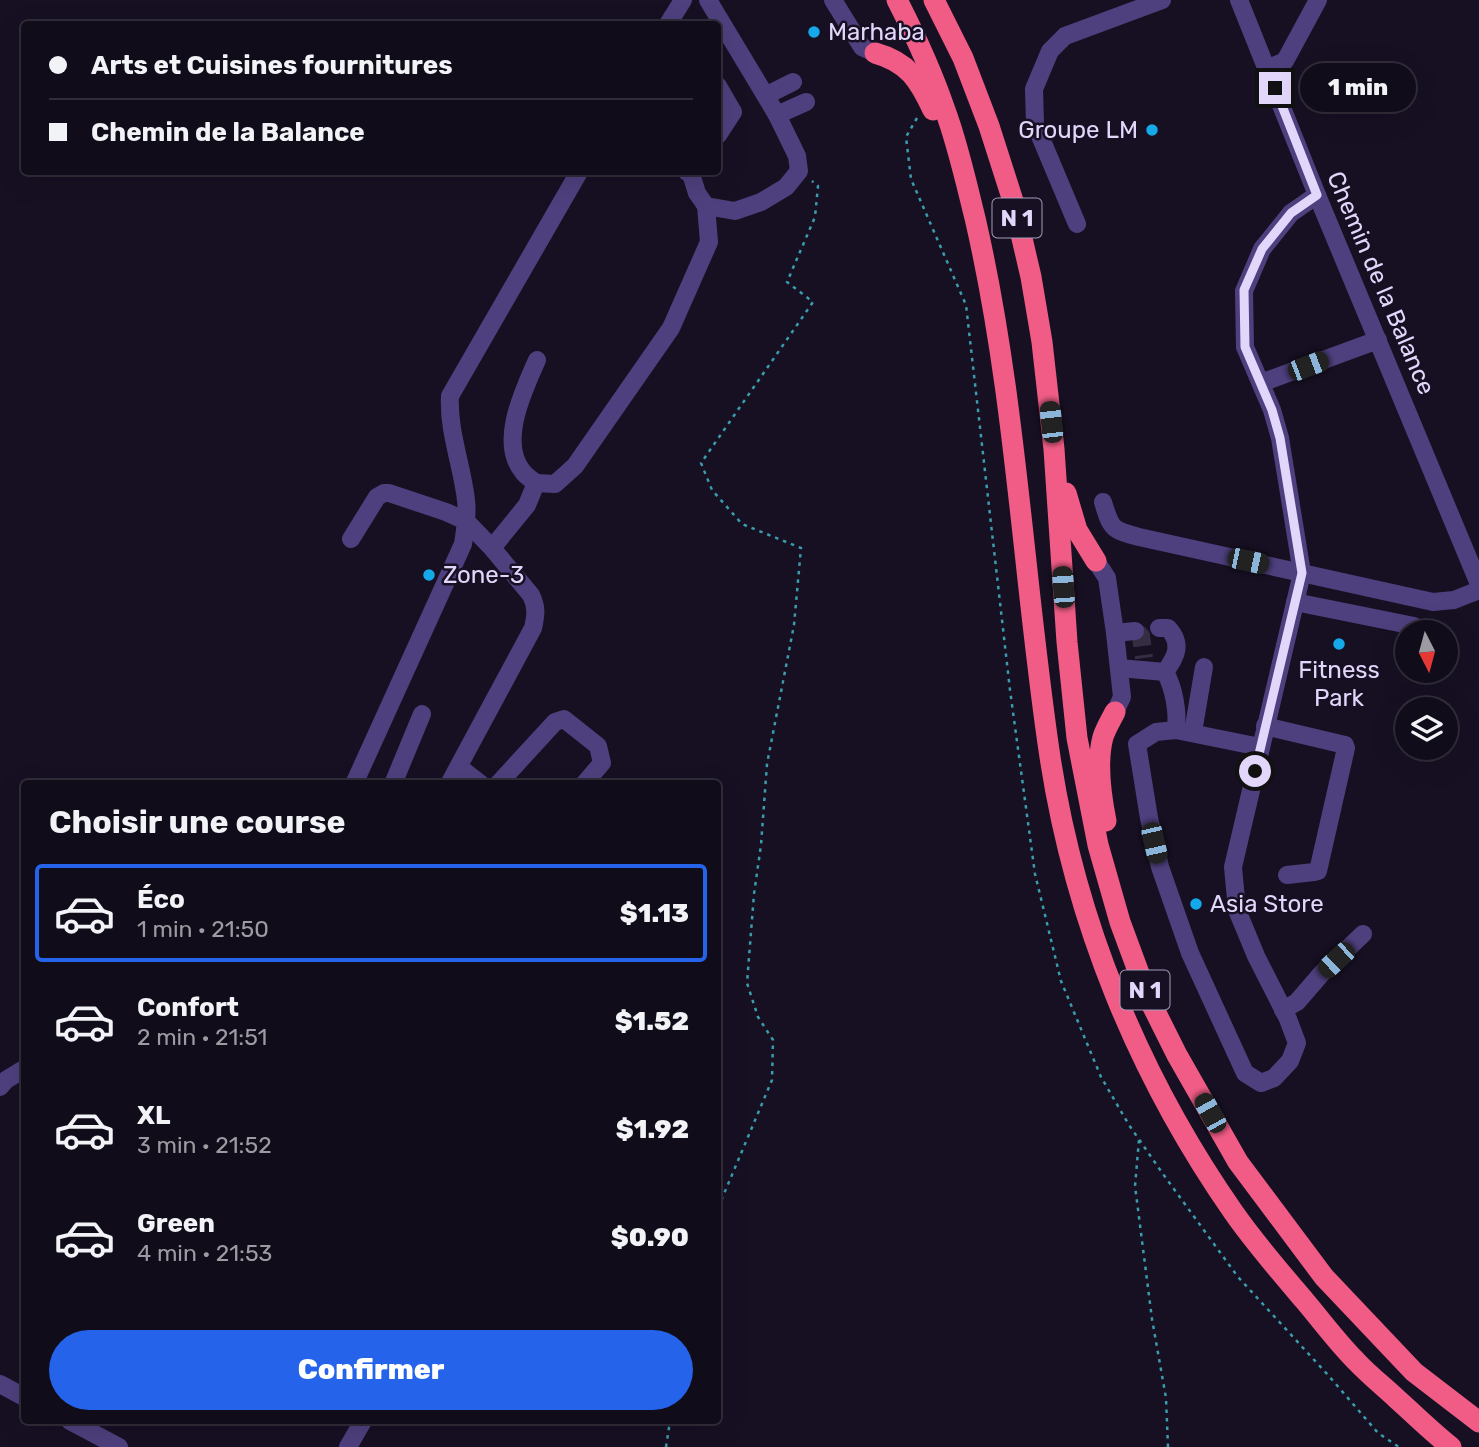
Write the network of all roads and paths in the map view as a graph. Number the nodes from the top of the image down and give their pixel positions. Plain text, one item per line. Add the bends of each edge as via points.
1 (683, 0) edge
2 (708, 0) edge
3 (833, 0) edge
4 (897, 0) edge
5 (934, 0) edge
6 (1162, 0) edge
7 (1239, 0) edge
8 (1318, 0) edge
9 (670, 21) edge
10 (721, 21) edge
11 (721, 21) edge
12 (875, 52) joint
13 (1267, 69) junction
14 (793, 82) dead end
15 (721, 91) edge
16 (766, 95) junction
17 (806, 102) dead end
18 (922, 111) dead end
19 (778, 115) junction
20 (721, 130) edge
21 (799, 171) junction
22 (577, 175) edge
23 (692, 175) edge
24 (968, 191) junction
25 (1317, 195) junction
26 (706, 206) junction
27 (1077, 224) dead end
28 (1378, 340) junction
29 (537, 360) dead end
30 (1261, 383) junction
31 (1054, 449) junction
32 (536, 483) junction
33 (1103, 502) dead end
34 (466, 521) junction
35 (351, 539) dead end
36 (492, 548) junction
37 (1096, 561) joint
38 (1302, 573) junction
39 (1479, 584) edge
40 (1479, 590) edge
41 (1294, 602) junction
42 (1395, 622) edge
43 (1159, 628) dead end
44 (1135, 631) dead end
45 (1115, 633) junction
46 (1143, 664) junction
47 (1008, 667) dead end
48 (1204, 667) dead end
49 (1119, 668) junction
50 (1165, 672) junction
51 (1118, 704) junction
52 (422, 715) dead end
53 (1265, 726) junction
54 (1184, 731) junction
55 (1261, 747) junction
56 (459, 766) junction
57 (356, 780) edge
58 (395, 780) edge
59 (451, 780) edge
60 (476, 780) edge
61 (502, 780) edge
62 (587, 780) edge
63 (1287, 875) dead end
64 (1363, 934) dead end
65 (1283, 1010) junction
66 (21, 1071) edge
67 (0, 1087) edge
68 (1210, 1113) junction
69 (1139, 1140) dead end
70 (721, 1201) edge
71 (0, 1384) edge
72 (21, 1395) edge
73 (1479, 1422) edge
74 (76, 1424) edge
75 (361, 1424) edge
76 (670, 1424) edge
77 (119, 1447) edge
78 (348, 1447) edge
79 (666, 1447) edge
80 (1168, 1447) edge
81 (1451, 1447) edge

1 - 9 street
2 - 10 street
3 - 12 street via 862,47
4 - 24 highway, N 1 via 929,66
5 - 31 highway, N 1 via 968,69 1014,204 1042,342
6 - 27 street via 1065,36 1050,51 1034,89 1035,124
7 - 13 street, Chemin de la Balance
8 - 13 street via 1285,61
11 - 16 street
12 - 24 highway via 891,57 914,74
13 - 25 street, Chemin de la Balance
14 - 16 street
15 - 20 street via 733,112
16 - 19 street
17 - 19 street
18 - 47 path via 906,136 911,178 966,304
19 - 21 street
21 - 26 street via 786,187 761,202 735,211
21 - 70 path via 818,186 815,217 787,282 813,302 701,463 712,490 742,524 801,548 794,625 767,764 747,983 758,1017 773,1040 772,1080
22 - 34 street via 450,396
23 - 26 street
24 - 81 highway, N 1 via 1007,392 1042,702 1060,817 1114,995 1167,1106 1235,1216 1356,1361
25 - 28 street, Chemin de la Balance
25 - 30 street via 1291,213 1262,249 1244,290 1245,347
26 - 32 street via 709,242 671,328 575,466 555,484
28 - 30 street
28 - 39 street, Chemin de la Balance
29 - 32 street via 516,410 513,433 514,455
30 - 38 street via 1280,438
31 - 37 highway via 1077,530
31 - 68 highway, N 1 via 1077,738 1098,845 1147,995
32 - 36 street via 527,505
33 - 38 street via 1108,521 1117,531
34 - 35 street via 384,493
34 - 36 street
34 - 57 street via 463,544
36 - 56 street via 531,595 537,614
37 - 45 street via 1107,578
38 - 40 street via 1433,602
38 - 41 street
41 - 42 street
41 - 53 street
43 - 50 street via 1168,628 1175,636 1175,658
44 - 45 street
45 - 49 street
46 - 49 street
46 - 50 street
46 - 51 street
48 - 54 street
49 - 51 street
50 - 54 street
51 - 68 highway via 1103,736 1100,759 1103,806 1114,856 1156,983
52 - 58 street
53 - 55 street
53 - 63 street via 1346,748 1318,871
54 - 55 street
54 - 65 street via 1156,732 1137,744 1149,818 1160,867 1190,953 1245,1073 1261,1083 1290,1061 1297,1043
55 - 65 street via 1233,867 1237,910
56 - 59 street
56 - 60 street
61 - 62 street via 555,722 564,719 598,746 602,763
64 - 65 street via 1297,1002
66 - 67 street
68 - 73 highway, N 1 via 1238,1162 1324,1277 1414,1372
69 - 80 path via 1135,1186 1166,1398
71 - 72 street
74 - 77 street
75 - 78 street
76 - 79 path

